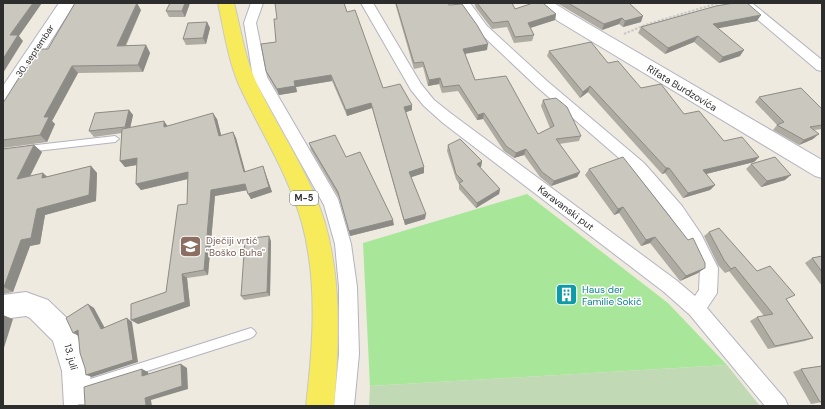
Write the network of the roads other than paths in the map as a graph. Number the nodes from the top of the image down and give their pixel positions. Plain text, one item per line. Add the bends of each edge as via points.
1 (67, 3) edge
2 (226, 3) edge
3 (257, 3) edge
4 (367, 3) edge
5 (464, 3) edge
6 (544, 3) edge
7 (747, 5) edge
8 (822, 67) edge
9 (3, 100) edge
10 (116, 139) dead end
11 (18, 150) edge
12 (821, 171) edge
13 (3, 307) edge
14 (696, 310) junction
15 (251, 333) dead end
16 (77, 397) edge
17 (320, 406) edge
18 (344, 406) edge
19 (778, 406) edge

1 - 9 street, 30. septembar
2 - 17 main road, M-5 via 246,80 292,169 313,224 321,259 325,302 325,350
3 - 18 street via 250,23 260,76 332,204 343,244 348,287 349,354
4 - 14 street, Karavanski put via 416,87 429,103 670,286
5 - 14 street via 483,29 542,84 639,167 676,211 695,239 708,268 708,293
6 - 12 street, Rifata Burdzovića
7 - 8 street
10 - 11 lane
13 - 16 street, 13. juli via 26,304 40,310 64,333 76,371
14 - 19 street, Karavanski put
15 - 16 lane

